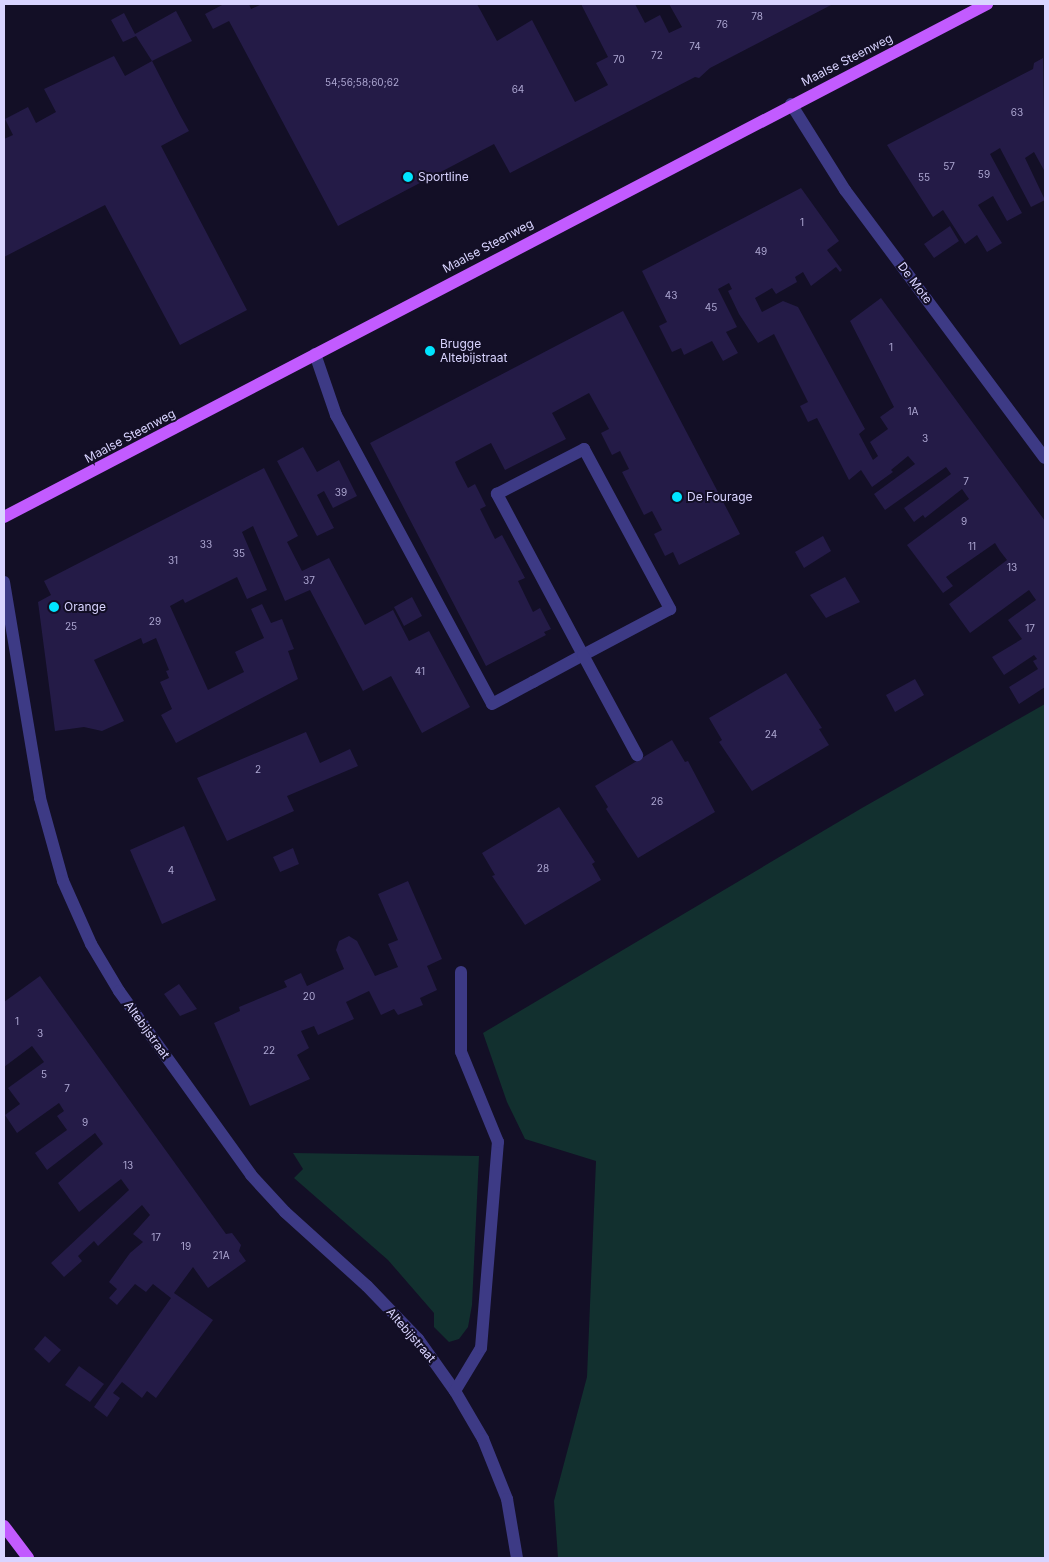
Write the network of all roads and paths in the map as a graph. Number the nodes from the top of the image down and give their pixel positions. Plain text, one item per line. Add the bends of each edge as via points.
1 (987, 4) edge
2 (791, 104) junction
3 (314, 354) junction
4 (1045, 458) edge
5 (4, 517) edge
6 (4, 582) edge
7 (582, 655) junction
8 (637, 755) dead end
9 (462, 972) dead end
10 (455, 1391) junction
11 (4, 1526) edge
12 (28, 1558) edge
13 (517, 1558) edge

1 - 2 main road, Maalse Steenweg
2 - 3 main road, Maalse Steenweg
2 - 4 street, De Mote via 845,190
3 - 5 main road, Maalse Steenweg
3 - 7 street via 336,414 492,704
6 - 10 street, Altebijstraat via 40,798 63,881 91,944 119,991 251,1174 285,1212 367,1286 418,1339
7 - 7 street via 497,494 584,449 670,609
7 - 8 street
9 - 10 street via 461,1052 498,1142 481,1348
10 - 13 street, Altebijstraat via 483,1439 507,1500
11 - 12 main road

